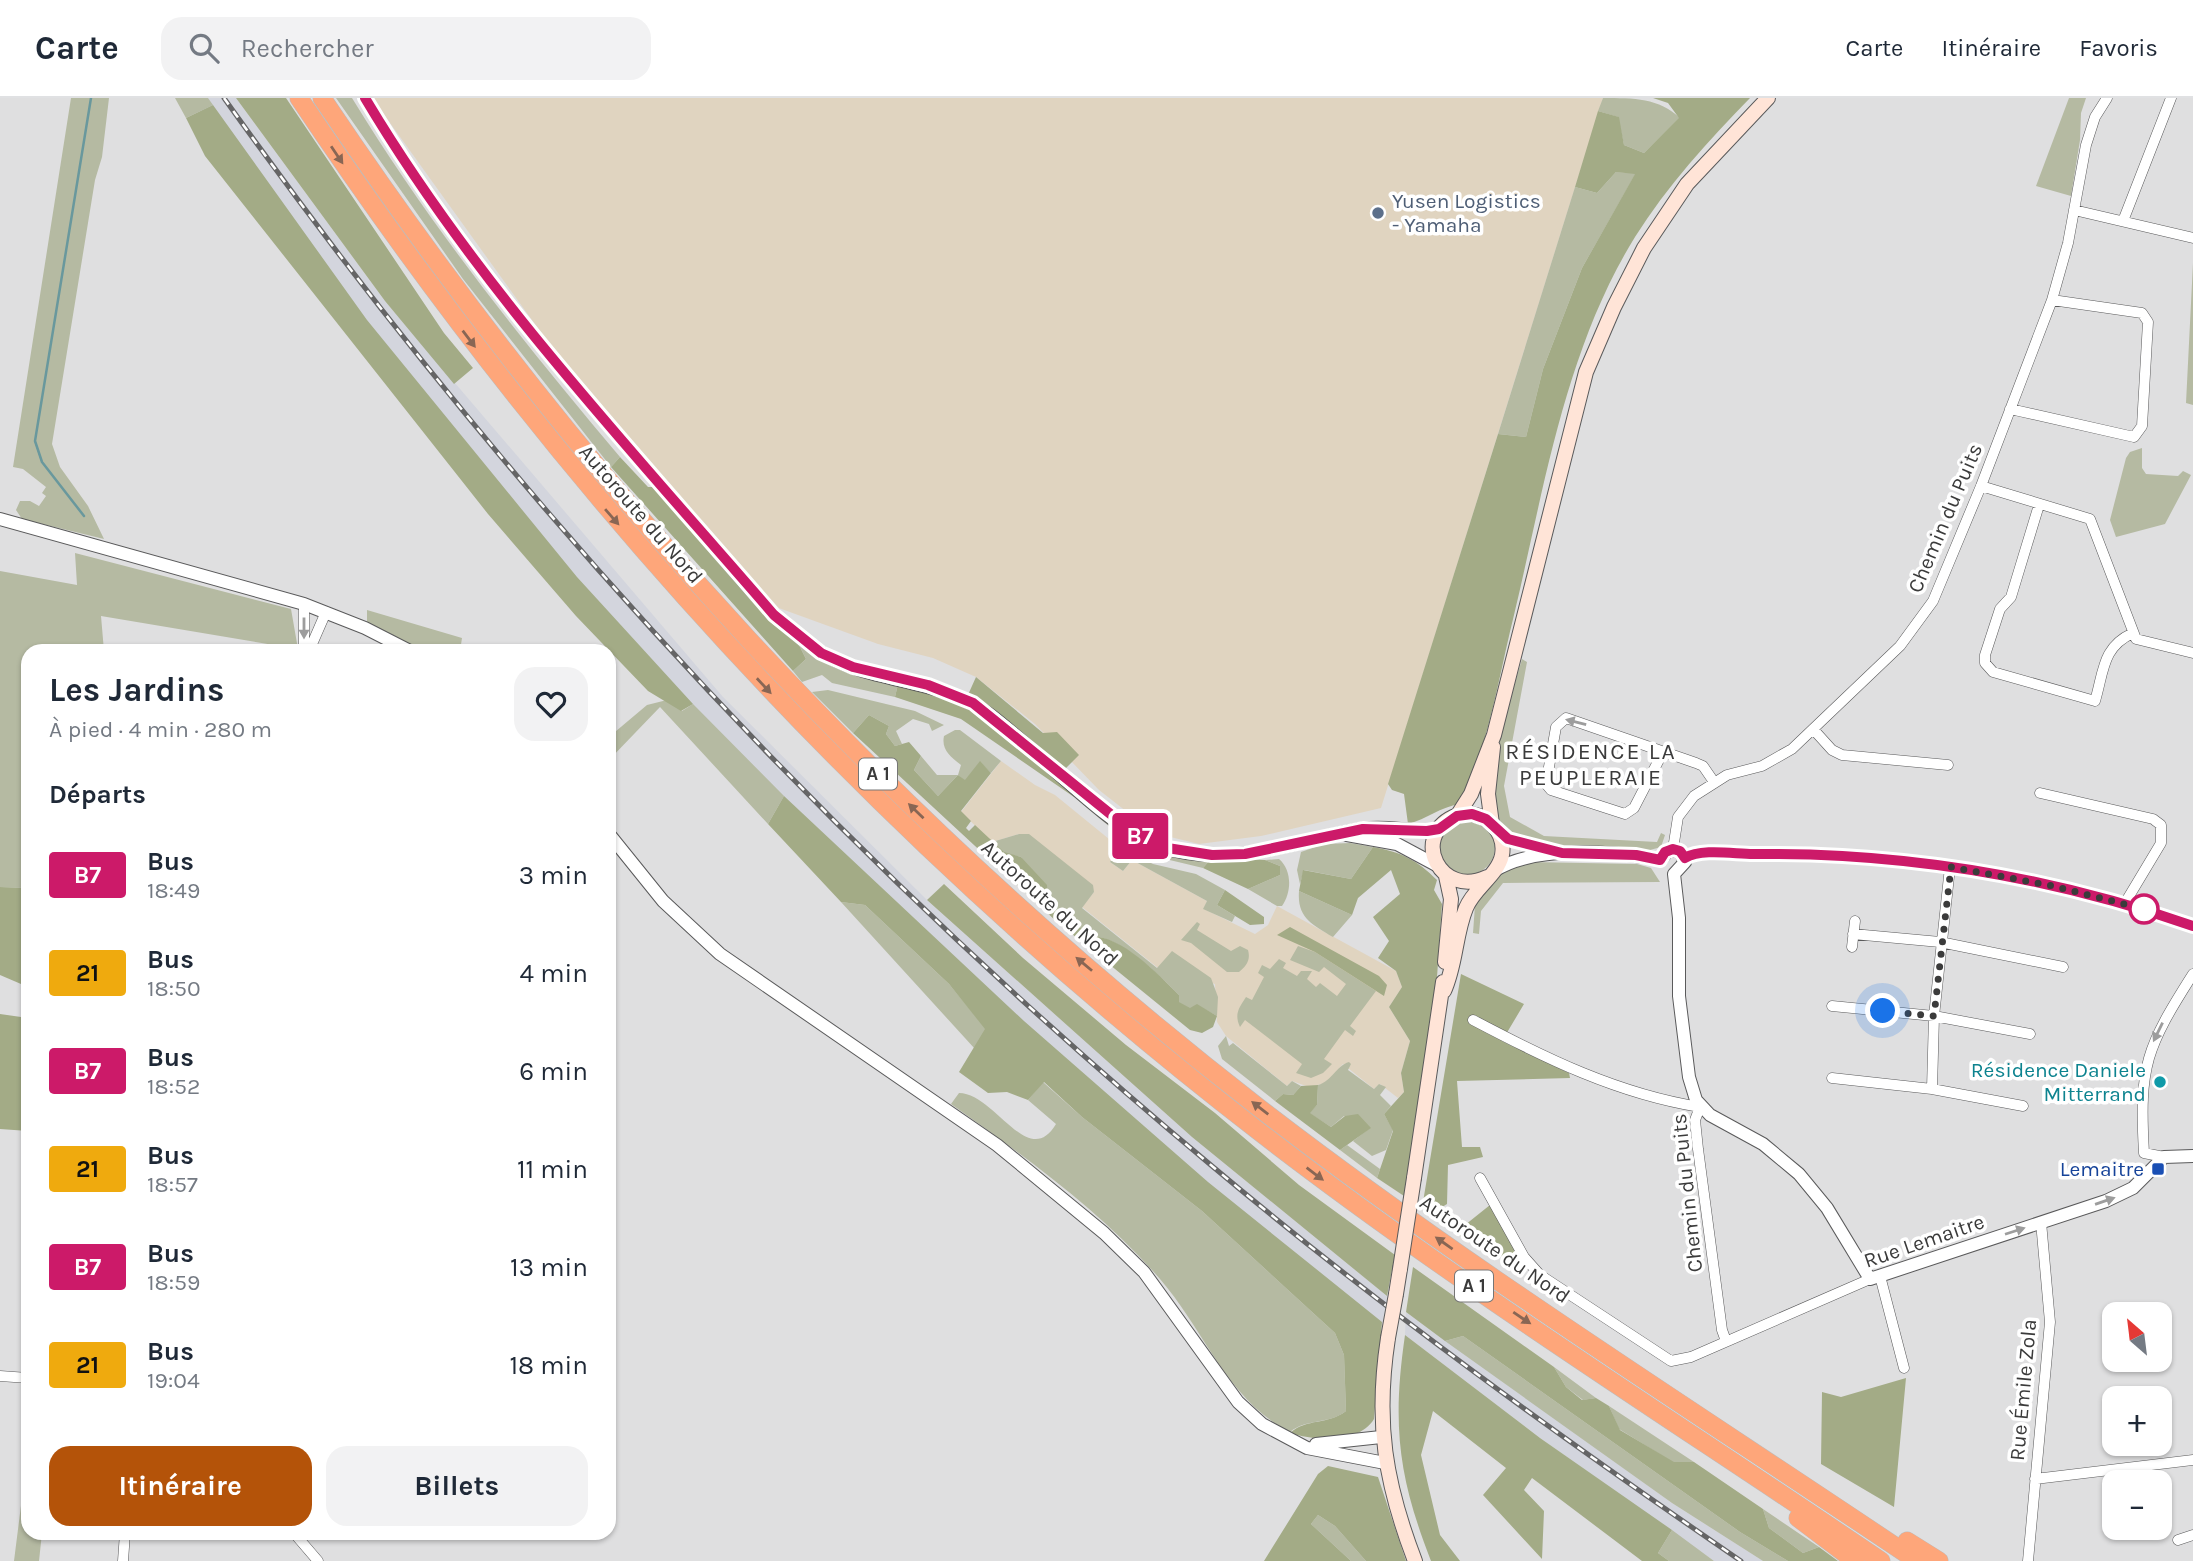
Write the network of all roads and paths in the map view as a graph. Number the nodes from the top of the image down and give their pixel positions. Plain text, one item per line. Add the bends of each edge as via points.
1 (299, 98) edge
2 (322, 98) edge
3 (365, 98) edge
4 (1768, 98) edge
5 (2108, 98) edge
6 (2171, 98) edge
7 (2074, 210) junction
8 (2123, 221) junction
9 (2193, 238) edge
10 (2052, 300) junction
11 (2010, 409) junction
12 (1981, 486) junction
13 (2039, 505) junction
14 (0, 519) edge
15 (304, 604) junction
16 (326, 612) junction
17 (2133, 633) junction
18 (307, 644) edge
19 (310, 644) edge
20 (395, 644) edge
21 (2193, 653) edge
22 (1813, 729) junction
23 (1494, 735) junction
24 (1663, 752) junction
25 (1948, 765) dead end
26 (1714, 782) junction
27 (2040, 793) dead end
28 (1457, 816) junction
29 (1495, 827) junction
30 (1439, 829) junction
31 (1343, 834) junction
32 (616, 843) edge
33 (1673, 849) junction
34 (1562, 853) junction
35 (1685, 858) junction
36 (1660, 860) junction
37 (1951, 867) junction
38 (1442, 871) junction
39 (1490, 874) junction
40 (1674, 874) junction
41 (2125, 903) junction
42 (1855, 921) dead end
43 (2193, 926) edge
44 (1853, 934) junction
45 (1940, 942) junction
46 (1852, 947) dead end
47 (2063, 967) dead end
48 (2193, 974) edge
49 (1444, 991) junction
50 (1832, 1006) dead end
51 (1934, 1016) junction
52 (1473, 1020) dead end
53 (2030, 1034) dead end
54 (1832, 1078) dead end
55 (1932, 1088) junction
56 (2023, 1106) dead end
57 (1700, 1107) junction
58 (2193, 1156) edge
59 (2164, 1157) junction
60 (1480, 1178) dead end
61 (2041, 1222) junction
62 (1875, 1277) junction
63 (1561, 1322) junction
64 (1726, 1341) junction
65 (1904, 1368) dead end
66 (0, 1376) edge
67 (21, 1378) edge
68 (1691, 1432) junction
69 (1381, 1437) junction
70 (1301, 1445) junction
71 (2193, 1460) edge
72 (1385, 1463) junction
73 (2035, 1479) junction
74 (2193, 1535) edge
75 (2178, 1539) dead end
76 (124, 1540) edge
77 (299, 1540) edge
78 (123, 1561) edge
79 (318, 1561) edge
80 (1415, 1561) edge
81 (1855, 1561) edge
82 (1881, 1561) edge
83 (1917, 1561) edge
84 (1939, 1561) edge
85 (2028, 1561) edge

1 -> 68 highway, Autoroute du Nord / A 1 via 433,292 570,467 695,612 881,805 1089,994 1261,1133 1389,1227
63 -> 2 highway, Autoroute du Nord / A 1 via 1369,1190 1196,1058 1061,945 896,792 742,634 562,426 450,281
3 - 31 street via 517,316 638,460 793,632 821,653 853,667 928,685 973,703 1129,829 1161,847 1212,855 1245,854
4 - 23 main road via 1687,184 1644,248 1614,307 1587,372
5 - 7 street, Chemin du Puits via 2095,117 2086,145
6 - 8 street
7 - 8 street
7 - 10 street, Chemin du Puits
8 - 9 street
10 - 11 street, Chemin du Puits
10 - 11 street via 2142,313 2148,322 2142,426 2134,437
11 - 12 street, Chemin du Puits
12 - 13 street
12 - 22 street, Chemin du Puits via 1946,574 1916,626
13 - 17 street via 2090,519
13 - 17 street via 2011,597 2000,609 1986,663 1993,672 2095,701 2110,648
14 - 15 street
15 - 16 street
15 -> 18 street
16 - 19 street
16 - 20 street
17 - 21 street via 2136,639
22 - 25 street via 1842,755
22 - 26 street, Chemin du Puits via 1771,761
23 - 28 main road via 1471,794
23 - 29 main road via 1488,794
24 -> 24 street via 1566,718 1556,727 1546,785 1626,814 1634,808
24 - 26 street via 1703,766
26 - 33 street, Chemin du Puits via 1694,796 1678,817
27 - 41 street via 2153,819 2161,825 2161,843
28 - 29 main road via 1479,816
28 - 30 main road
29 - 34 street via 1508,839
29 - 39 main road via 1502,851
30 - 31 street via 1379,828
30 - 38 main road via 1433,851
31 - 38 street via 1396,844
32 - 70 street via 663,901 720,954 997,1145 1104,1233 1144,1272 1238,1402 1274,1433
33 - 35 street
33 - 36 street
34 - 36 street
34 - 39 street via 1508,862
35 - 37 street via 1790,853 1868,856
35 - 40 street
36 - 40 street via 1666,873
37 - 41 street
37 - 45 street
38 - 39 main road via 1466,883
38 - 49 main road via 1451,899
39 - 49 main road via 1465,911
40 - 57 street, Chemin du Puits via 1679,996 1689,1077
41 - 43 street
42 - 44 street
44 - 45 street
44 - 46 street
45 - 47 street
45 - 51 street
48 -> 59 street via 2158,1029 2145,1066 2141,1092 2144,1153
49 - 69 main road, bridge via 1388,1338
50 - 51 street
51 - 53 street
51 - 55 street
52 - 57 street via 1567,1068
54 - 55 street
55 - 56 street
57 - 62 street via 1763,1144 1799,1174
57 - 64 street, Chemin du Puits via 1695,1121 1698,1149
58 - 59 street
61 -> 59 street, Rue Lemaitre via 2127,1192
60 - 64 street, Rue Lemaitre via 1524,1257 1540,1275 1671,1361
62 -> 61 street, Rue Lemaitre
61 - 73 street, Rue Émile Zola via 2050,1322
62 - 64 street, Rue Lemaitre
62 - 65 street
63 - 83 highway, Autoroute du Nord / A 1
63 - 84 highway
66 - 67 street
68 - 81 highway
68 - 82 highway, Autoroute du Nord / A 1
69 - 70 street
69 - 72 main road
70 - 72 street
71 - 73 street
72 - 80 main road
73 - 85 street, Rue Émile Zola
74 - 75 street
76 - 78 street
77 - 79 street

